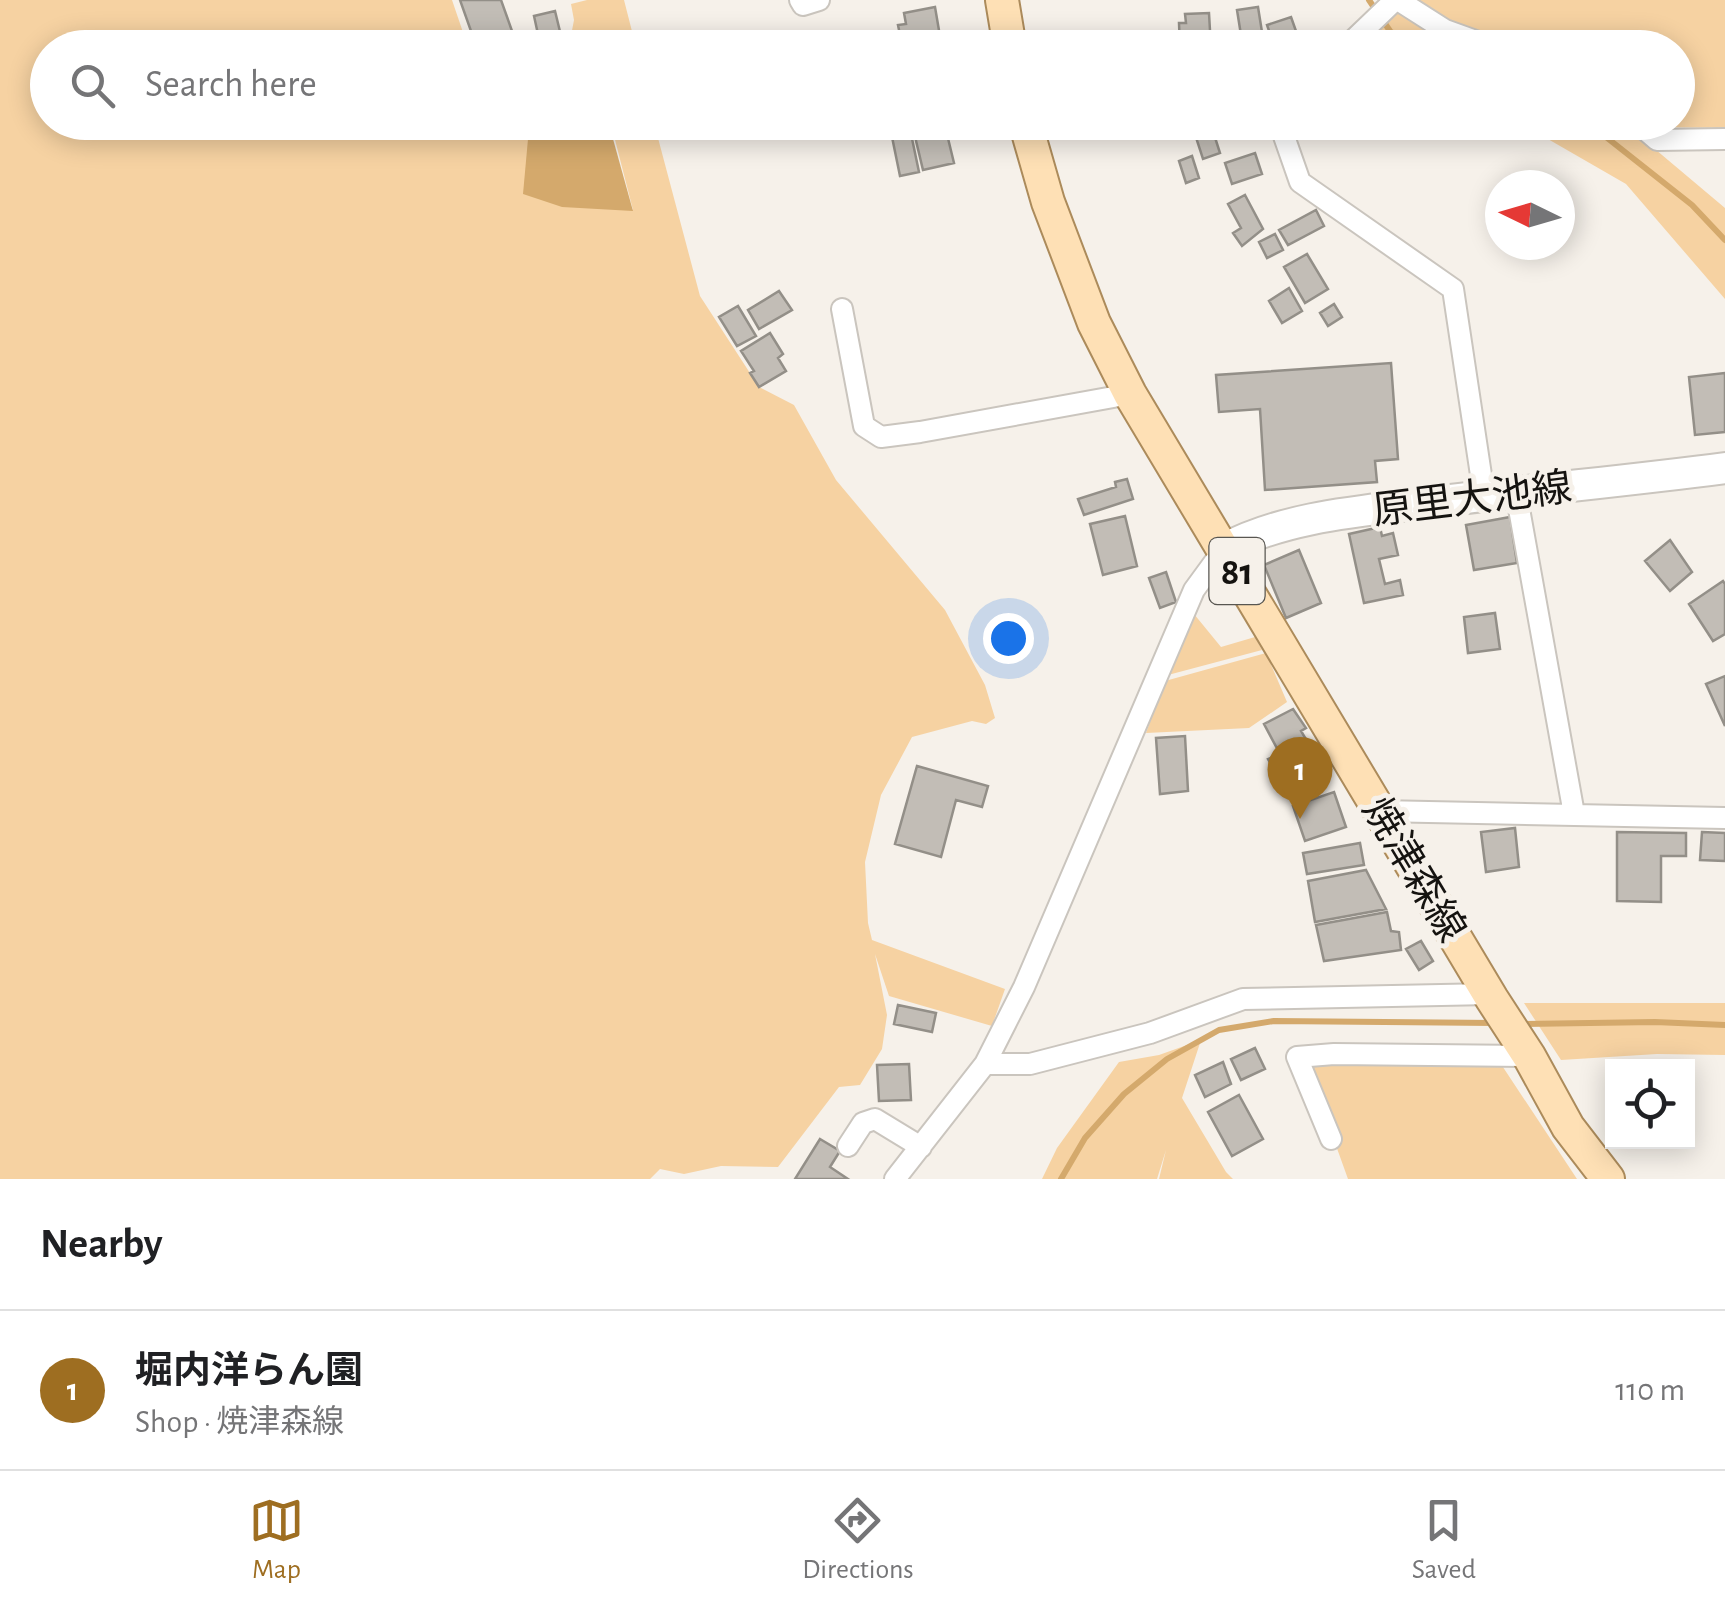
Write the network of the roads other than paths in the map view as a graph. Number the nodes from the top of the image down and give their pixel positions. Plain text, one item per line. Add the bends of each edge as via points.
1 (800, 0) edge
2 (819, 0) edge
3 (1002, 0) edge
4 (1396, 0) edge
5 (1007, 30) edge
6 (1364, 30) edge
7 (1445, 30) edge
8 (1695, 139) edge
9 (1725, 139) edge
10 (1030, 140) edge
11 (1285, 140) edge
12 (842, 309) dead end
13 (1130, 394) junction
14 (1725, 468) edge
15 (1516, 492) junction
16 (1484, 495) junction
17 (1224, 549) junction
18 (1380, 810) junction
19 (1574, 814) junction
20 (1725, 818) edge
21 (1491, 996) junction
22 (1529, 1056) junction
23 (985, 1064) junction
24 (1331, 1138) dead end
25 (848, 1146) dead end
26 (920, 1147) junction
27 (895, 1179) edge
28 (1608, 1179) edge

1 - 2 street
3 - 5 main road
4 - 6 street
4 - 7 street
8 - 9 street
10 - 13 main road, 焼津森線 / 81 via 1094,324
11 - 16 street via 1300,182 1453,289
12 - 13 street via 864,426 881,436
13 - 17 main road, 焼津森線 / 81
14 - 15 main road, 原里大池線
15 - 16 main road, 原里大池線
15 - 19 street
16 - 17 main road, 原里大池線 via 1340,515 1268,530
17 - 18 main road, 焼津森線 / 81
17 - 23 street via 1194,590
18 - 19 street
18 - 21 main road, 焼津森線 / 81
19 - 20 street
21 - 22 main road, 焼津森線 / 81
21 - 23 street via 1243,1000 1030,1064
22 - 24 street via 1297,1057
22 - 28 main road, 焼津森線 / 81 via 1568,1126
23 - 26 street
25 - 26 street via 875,1119
26 - 27 street

